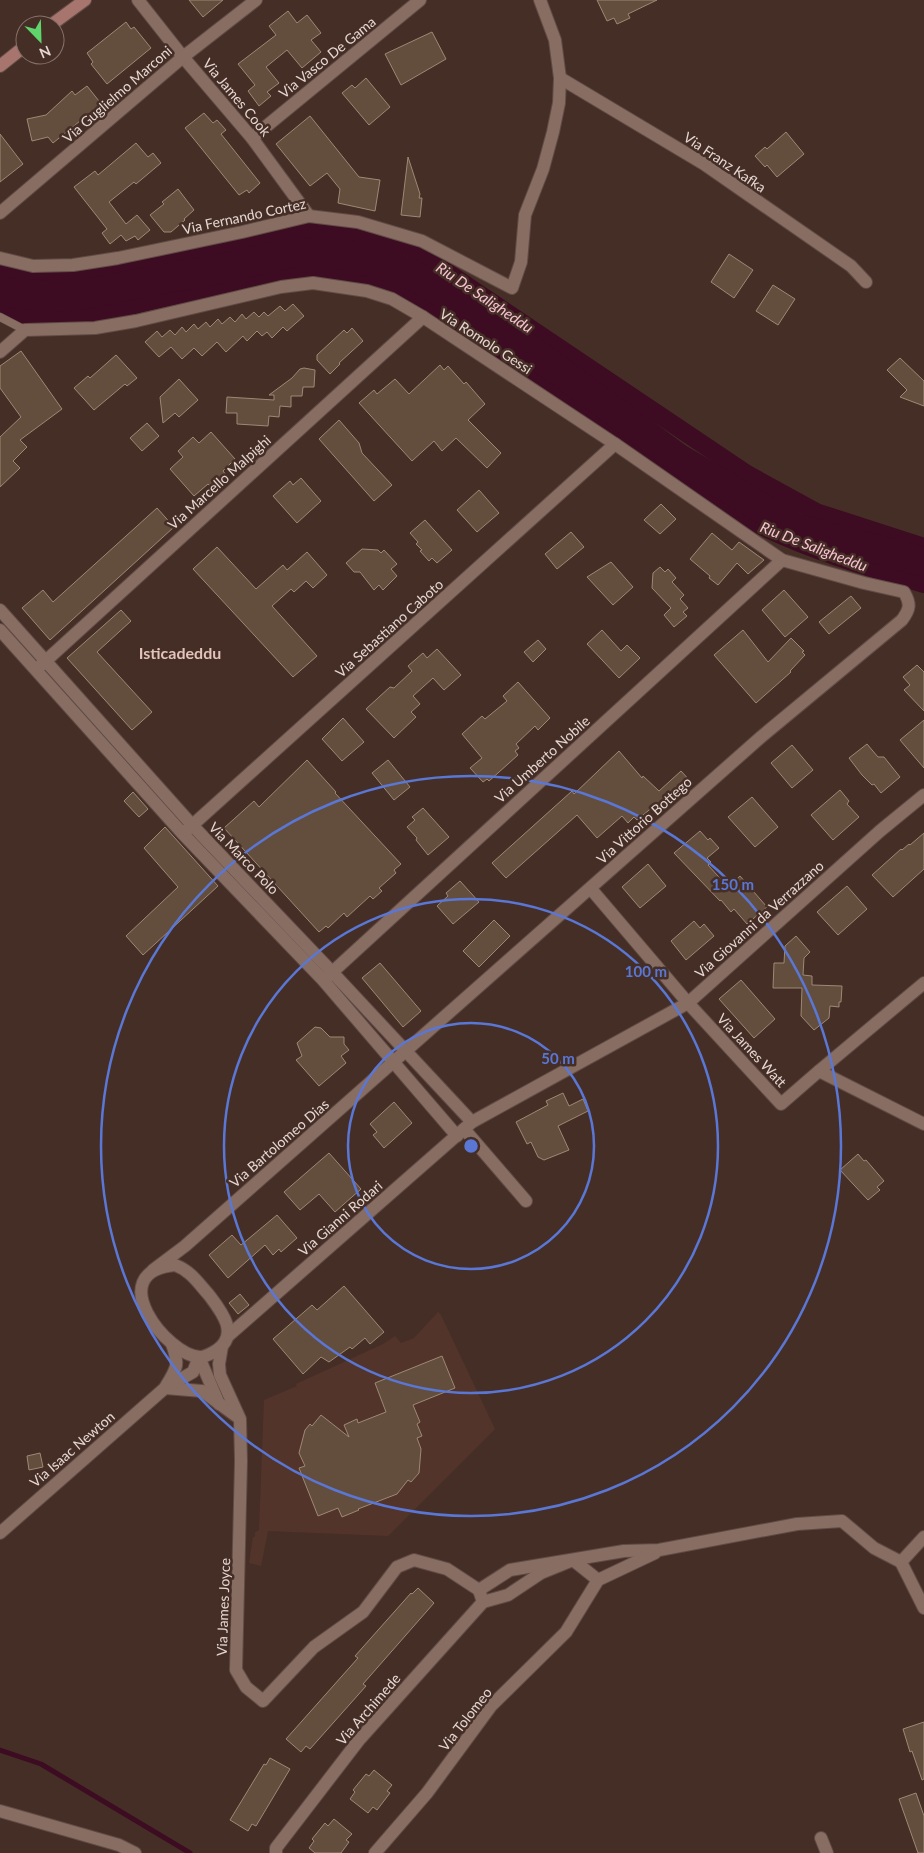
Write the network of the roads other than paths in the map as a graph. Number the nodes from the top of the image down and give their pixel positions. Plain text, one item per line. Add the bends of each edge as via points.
1 (85, 0) edge
2 (138, 0) edge
3 (256, 0) edge
4 (420, 0) edge
5 (540, 0) edge
6 (65, 15) edge
7 (15, 54) edge
8 (183, 56) junction
9 (0, 66) edge
10 (560, 78) junction
11 (252, 138) junction
12 (0, 213) edge
13 (309, 216) junction
14 (0, 258) edge
15 (866, 282) dead end
16 (0, 317) edge
17 (423, 317) junction
18 (24, 330) junction
19 (0, 352) edge
20 (615, 444) junction
21 (782, 560) junction
22 (909, 600) joint
23 (0, 610) edge
24 (0, 630) edge
25 (41, 666) junction
26 (924, 795) edge
27 (188, 829) junction
28 (591, 888) junction
29 (328, 976) junction
30 (924, 984) edge
31 (688, 1003) junction
32 (406, 1051) junction
33 (393, 1062) junction
34 (819, 1071) junction
35 (924, 1124) edge
36 (464, 1129) junction
37 (526, 1201) dead end
38 (185, 1246) junction
39 (185, 1269) junction
40 (153, 1270) junction
41 (225, 1341) junction
42 (172, 1344) junction
43 (199, 1357) junction
44 (165, 1388) junction
45 (219, 1404) junction
46 (240, 1419) junction
47 (0, 1533) edge
48 (924, 1538) edge
49 (659, 1550) junction
50 (573, 1560) junction
51 (901, 1562) junction
52 (598, 1580) junction
53 (479, 1590) junction
54 (483, 1602) junction
55 (924, 1608) edge
56 (0, 1811) edge
57 (821, 1838) dead end
58 (117, 1849) edge
59 (135, 1853) edge
60 (276, 1853) edge
61 (375, 1853) edge
62 (827, 1853) edge

1 - 6 main road
2 - 8 street, Via James Cook
3 - 8 street, Via Guglielmo Marconi
4 - 11 street, Via Vasco De Gama
5 - 10 street via 555,40
7 - 9 main road
8 - 11 street, Via James Cook
8 - 12 street, Via Guglielmo Marconi
10 - 13 street, Via Fernando Cortez via 554,132 524,215 521,262 512,288 422,241 358,222
10 - 15 street, Via Franz Kafka via 704,164 850,266
11 - 13 street, Via James Cook
13 - 14 street, Via Fernando Cortez via 73,266 33,266
16 - 18 lane
17 - 18 street, Via Romolo Gessi via 392,299 313,283 95,328
17 - 20 street, Via Romolo Gessi
17 - 25 street, Via Marcello Malpighi
18 - 19 street
20 - 21 street, Via Romolo Gessi
20 - 27 street, Via Sebastiano Caboto
21 - 22 street, Via Romolo Gessi via 904,592
21 - 29 street, Via Umberto Nobile
22 - 28 street, Via Vittorio Bottego via 910,610 902,620 761,737
23 - 25 street, Via Marco Polo
24 - 25 street, Via Marco Polo
25 - 27 street, Via Marco Polo
26 - 31 street, Via Giovanni da Verrazzano
27 - 29 street, Via Marco Polo
28 - 31 street, Via James Watt
28 - 32 street, Via Vittorio Bottego
29 - 32 street, Via Marco Polo
29 - 33 street, Via Marco Polo
30 - 34 street
31 - 34 street, Via James Watt via 781,1104
31 - 36 street, Via Giovanni da Verrazzano
32 - 33 street, Via Vittorio Bottego
32 - 36 street, Via Marco Polo
33 - 36 street, Via Marco Polo
33 - 38 street, Via Bartolomeo Dias
34 - 35 street
36 - 37 street, Via Marco Polo
36 - 41 street, Via Gianni Rodari
38 - 39 street
38 - 40 street, Via Bartolomeo Dias
39 - 40 street via 175,1265
39 - 41 street via 221,1311 227,1322
40 - 42 street via 145,1278 141,1291 143,1305
41 - 43 street via 212,1354
41 - 46 street, Via James Joyce via 219,1364 220,1375
42 - 43 street
42 - 44 street, Via Isaac Newton via 178,1360
43 - 44 street, Via Isaac Newton via 193,1372
43 - 45 street
44 - 45 street via 202,1391
44 - 47 street, Via Isaac Newton
45 - 46 street
46 - 53 street, Via James Joyce via 236,1670 246,1687 263,1701 314,1647 363,1612 397,1567 414,1560 447,1568
48 - 51 street
49 - 50 street via 624,1551
49 - 51 street via 797,1524 842,1521 874,1548
49 - 52 street
50 - 52 street
50 - 53 street via 510,1570
50 - 54 street via 541,1573 508,1594
51 - 55 street
52 - 61 street, Via Tolomeo via 566,1632 491,1706 427,1794
53 - 54 street
54 - 60 street, Via Archimede via 359,1740 276,1848
56 - 58 street
57 - 62 street
58 - 59 street

